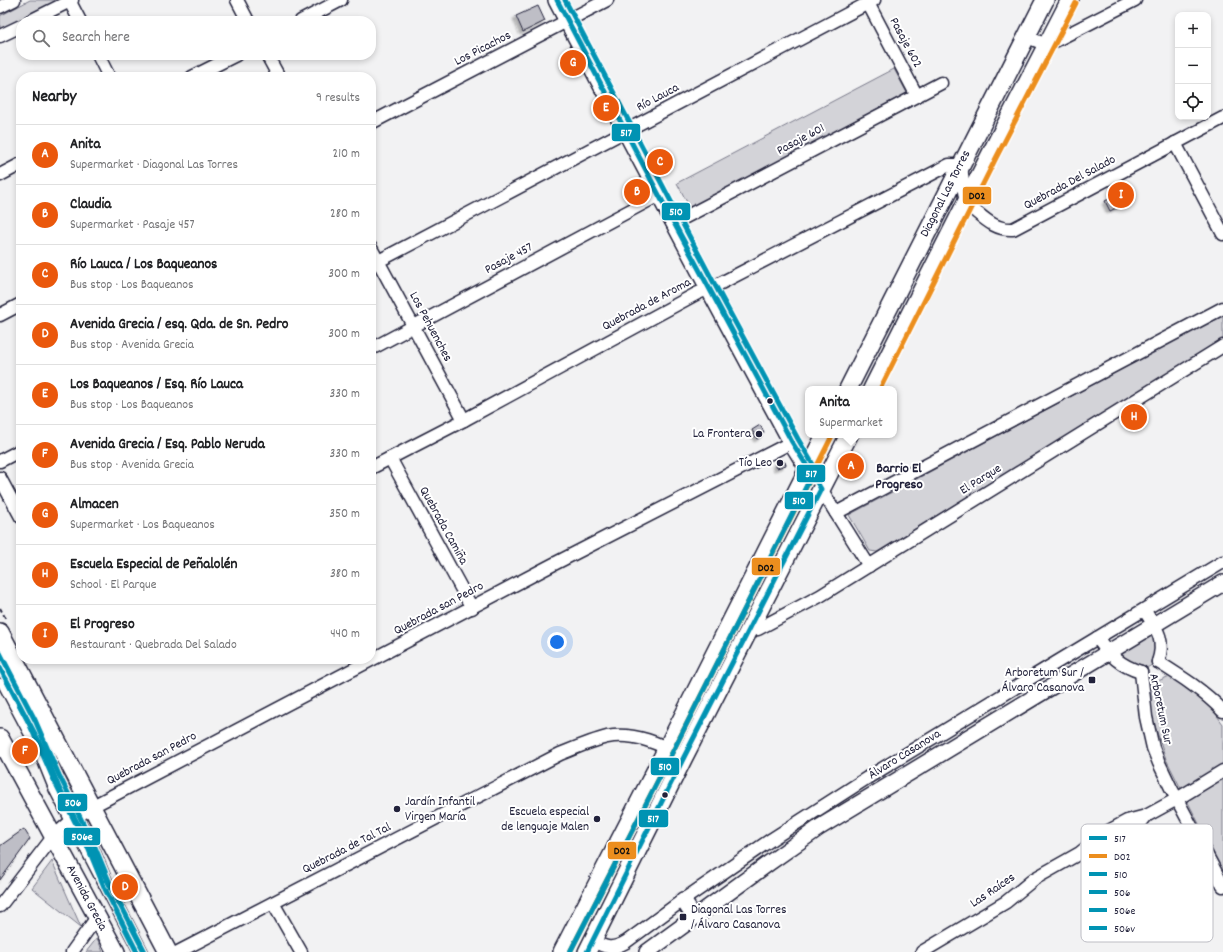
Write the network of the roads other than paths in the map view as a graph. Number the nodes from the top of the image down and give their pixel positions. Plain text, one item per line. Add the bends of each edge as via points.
1 (14, 0) edge
2 (70, 0) edge
3 (237, 0) edge
4 (341, 0) edge
5 (557, 0) edge
6 (607, 0) edge
7 (1045, 0) edge
8 (1070, 0) edge
9 (1135, 0) edge
10 (871, 2) edge
11 (0, 7) edge
12 (40, 16) edge
13 (78, 16) edge
14 (245, 16) edge
15 (311, 16) edge
16 (568, 20) junction
17 (16, 28) edge
18 (0, 36) edge
19 (1027, 37) junction
20 (1047, 46) junction
21 (100, 60) edge
22 (226, 60) edge
23 (270, 60) edge
24 (106, 72) edge
25 (202, 72) edge
26 (276, 72) edge
27 (941, 83) dead end
28 (916, 96) junction
29 (1223, 118) edge
30 (376, 119) edge
31 (626, 131) junction
32 (1174, 143) junction
33 (961, 165) junction
34 (16, 167) edge
35 (0, 175) edge
36 (660, 195) junction
37 (966, 202) junction
38 (674, 222) junction
39 (1223, 234) edge
40 (376, 262) edge
41 (376, 265) edge
42 (709, 288) junction
43 (16, 307) edge
44 (1223, 308) edge
45 (0, 315) edge
46 (413, 326) junction
47 (376, 345) edge
48 (1223, 346) edge
49 (850, 386) edge
50 (874, 386) edge
51 (464, 420) junction
52 (823, 438) edge
53 (848, 438) edge
54 (792, 442) junction
55 (16, 453) edge
56 (390, 458) junction
57 (0, 461) edge
58 (376, 465) edge
59 (808, 468) junction
60 (0, 478) edge
61 (822, 489) junction
62 (16, 508) edge
63 (836, 513) junction
64 (1223, 562) edge
65 (870, 566) junction
66 (1223, 582) edge
67 (472, 608) junction
68 (1144, 610) junction
69 (1154, 625) junction
70 (749, 630) junction
71 (0, 632) edge
72 (1097, 638) junction
73 (1108, 652) junction
74 (11, 654) edge
75 (376, 658) edge
76 (1158, 662) junction
77 (366, 664) edge
78 (1141, 672) junction
79 (0, 682) edge
80 (1223, 711) edge
81 (0, 738) edge
82 (667, 748) junction
83 (684, 757) junction
84 (1223, 771) edge
85 (1178, 799) junction
86 (86, 811) junction
87 (69, 823) junction
88 (1140, 824) edge
89 (1191, 824) edge
90 (53, 837) junction
91 (1081, 853) edge
92 (1213, 867) edge
93 (1223, 886) edge
94 (683, 900) junction
95 (273, 903) junction
96 (0, 906) edge
97 (694, 917) junction
98 (98, 918) junction
99 (590, 946) edge
100 (72, 952) edge
101 (116, 952) edge
102 (137, 952) edge
103 (145, 952) edge
104 (168, 952) edge
105 (178, 952) edge
106 (301, 952) edge
107 (562, 952) edge
108 (647, 952) edge
109 (922, 952) edge

1 - 11 street
2 - 12 street
2 - 13 street
3 - 14 street
4 - 15 street
5 - 16 main road
6 - 16 street, Los Picachos
7 - 19 main road, Diagonal Las Torres
8 - 20 main road, Diagonal Las Torres
9 - 20 street
10 - 28 street, Pasaje 602
10 - 31 street, Río Lauca
16 - 30 street, Los Picachos
16 - 31 main road
17 - 18 street
19 - 20 street
19 - 33 main road, Diagonal Las Torres
20 - 37 main road, Diagonal Las Torres
21 - 24 street
22 - 25 street
23 - 26 street
27 - 28 street, Pasaje 601
28 - 38 street, Pasaje 601
29 - 32 street, Quebrada Del Salado
31 - 36 main road
31 - 40 street, Río Lauca
32 - 37 street, Quebrada Del Salado via 1013,229 1005,229 987,222
32 - 39 street
33 - 37 street
33 - 42 street, Quebrada de Aroma via 945,166
33 - 49 main road, Diagonal Las Torres
34 - 35 street
36 - 38 main road
36 - 46 street, Pasaje 457
37 - 50 main road, Diagonal Las Torres
38 - 42 main road
41 - 46 street, Los Pehuenches
42 - 51 street, Quebrada de Aroma
42 - 54 main road
43 - 45 street
44 - 63 street
46 - 47 street, Pasaje 457
46 - 51 street, Los Pehuenches
48 - 65 street, El Parque
51 - 56 street, Quebrada de Aroma
52 - 59 main road
53 - 61 main road
54 - 59 main road
54 - 67 street, Quebrada san Pedro
55 - 57 street
56 - 58 street, Quebrada de Aroma
56 - 67 street, Quebrada Camiña
59 - 61 main road
59 - 82 main road
60 - 62 street
61 - 63 street
61 - 70 main road
63 - 65 street
64 - 68 street, Álvaro Casanova
65 - 70 street, El Parque via 758,629
66 - 69 street, Álvaro Casanova
67 - 75 street, Quebrada san Pedro
68 - 69 street
68 - 72 street, Álvaro Casanova
69 - 73 street, Álvaro Casanova
69 - 76 street via 1162,646
70 - 83 main road
71 - 74 main road
72 - 73 street, Arboretum Sur
72 - 94 street, Álvaro Casanova via 867,778
73 - 78 street, Arboretum Sur via 1120,663
73 - 97 street, Álvaro Casanova via 820,827
74 - 86 main road
76 - 78 street
76 - 80 street via 1191,682
77 - 86 street, Quebrada san Pedro
78 - 85 street, Arboretum Sur via 1146,716 1154,748 1164,776
79 - 87 lane via 38,754
81 - 90 main road, Avenida Grecia
82 - 83 street, Quebrada de Tal Tal
82 - 95 street, Quebrada de Tal Tal via 645,739 627,736 608,737 584,744 560,754
82 - 107 main road
83 - 99 main road
84 - 85 street, Las Raíces
85 - 88 street, Las Raíces via 1146,816
85 - 89 street, Arboretum Sur
86 - 87 street, Quebrada san Pedro
86 - 103 lane via 108,881
86 - 104 main road
87 - 90 street, Quebrada san Pedro
87 - 102 lane
90 - 96 street, Quebrada san Pedro
90 - 98 main road, Avenida Grecia
91 - 109 street, Las Raíces via 1034,879 1006,902 938,945
92 - 93 street, Arboretum Sur
94 - 97 street
94 - 99 street, Álvaro Casanova via 617,947
95 - 105 street, Quebrada de Tal Tal
95 - 106 street
97 - 108 street, Álvaro Casanova
98 - 100 street
98 - 101 main road, Avenida Grecia

